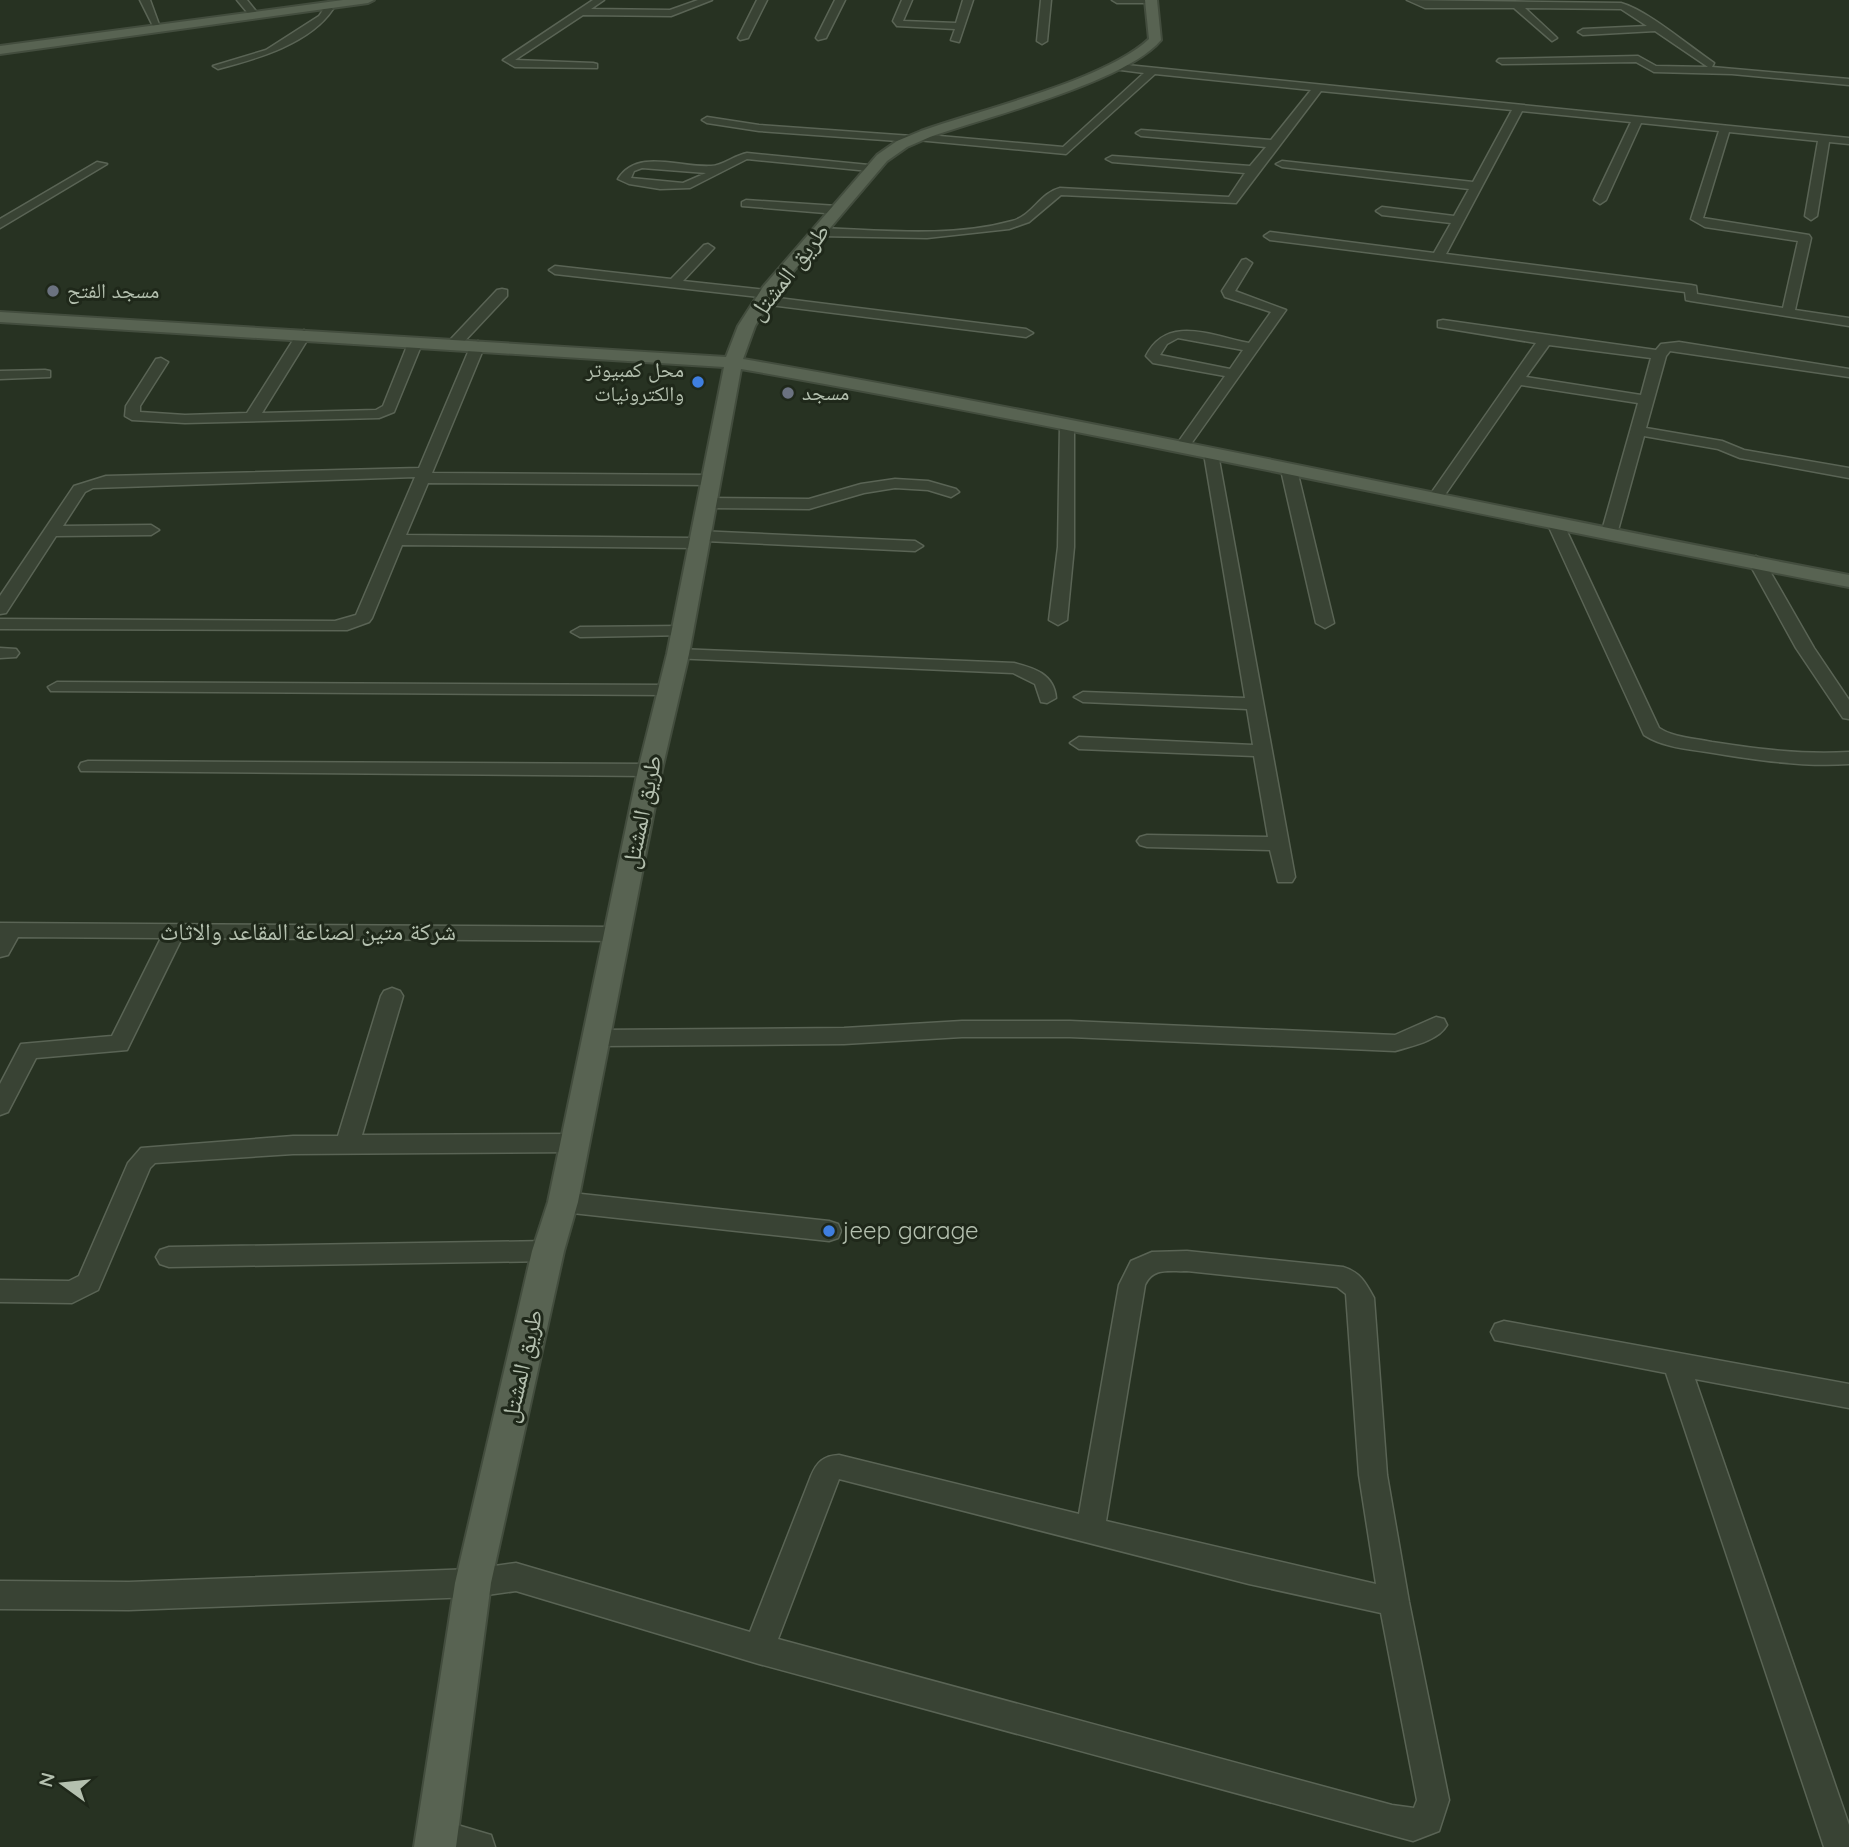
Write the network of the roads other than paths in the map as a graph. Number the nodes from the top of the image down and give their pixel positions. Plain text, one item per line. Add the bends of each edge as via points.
1 (145, 0) edge
2 (242, 0) edge
3 (368, 0) edge
4 (599, 0) edge
5 (707, 0) edge
6 (762, 0) edge
7 (840, 0) edge
8 (907, 0) edge
9 (968, 0) edge
10 (1046, 0) edge
11 (1117, 0) edge
12 (1151, 0) edge
13 (1412, 0) edge
14 (322, 6) junction
15 (1517, 6) junction
16 (581, 12) junction
17 (254, 15) junction
18 (960, 26) junction
19 (158, 27) junction
20 (1658, 28) junction
21 (1583, 32) dead end
22 (743, 38) dead end
23 (821, 38) dead end
24 (1552, 38) dead end
25 (956, 40) dead end
26 (1042, 41) dead end
27 (0, 50) edge
28 (1502, 61) dead end
29 (1710, 65) dead end
30 (218, 66) dead end
31 (593, 66) dead end
32 (1117, 67) junction
33 (1152, 71) junction
34 (1848, 77) edge
35 (1319, 87) junction
36 (1518, 108) junction
37 (707, 120) dead end
38 (1637, 121) junction
39 (1726, 129) junction
40 (1141, 133) dead end
41 (914, 138) junction
42 (1824, 139) junction
43 (1849, 141) edge
44 (1275, 144) junction
45 (1112, 159) dead end
46 (101, 164) dead end
47 (1282, 164) dead end
48 (869, 168) junction
49 (713, 170) junction
50 (1253, 170) junction
51 (1477, 186) junction
52 (1600, 200) dead end
53 (746, 204) dead end
54 (837, 210) junction
55 (1382, 211) dead end
56 (1811, 216) dead end
57 (1458, 219) junction
58 (0, 224) edge
59 (818, 232) junction
60 (1270, 236) dead end
61 (708, 248) dead end
62 (1439, 256) junction
63 (1246, 264) dead end
64 (555, 270) dead end
65 (674, 284) junction
66 (502, 293) dead end
67 (764, 297) junction
68 (1788, 313) junction
69 (0, 317) edge
70 (1849, 322) edge
71 (1443, 324) dead end
72 (1026, 333) dead end
73 (304, 334) junction
74 (1545, 340) junction
75 (416, 341) junction
76 (455, 343) junction
77 (478, 345) junction
78 (1252, 348) junction
79 (1659, 355) junction
80 (161, 362) dead end
81 (734, 363) junction
82 (1849, 373) edge
83 (45, 374) dead end
84 (1234, 374) junction
85 (0, 375) edge
86 (1518, 380) junction
87 (1646, 400) junction
88 (251, 418) junction
89 (1068, 425) junction
90 (1637, 431) junction
91 (1181, 448) junction
92 (1210, 454) junction
93 (1290, 470) junction
94 (1849, 473) edge
95 (424, 475) junction
96 (708, 492) junction
97 (951, 492) dead end
98 (1435, 499) junction
99 (1556, 525) junction
100 (151, 530) dead end
101 (50, 531) junction
102 (1609, 534) junction
103 (699, 539) junction
104 (397, 540) junction
105 (915, 546) dead end
106 (1756, 561) junction
107 (1849, 581) edge
108 (0, 609) edge
109 (1058, 620) dead end
110 (1325, 623) dead end
111 (0, 624) edge
112 (580, 632) dead end
113 (680, 642) junction
114 (57, 687) dead end
115 (669, 690) junction
116 (1083, 697) dead end
117 (1047, 698) dead end
118 (1253, 704) junction
119 (1849, 714) edge
120 (1079, 743) dead end
121 (1261, 751) junction
122 (1849, 758) edge
123 (88, 767) dead end
124 (650, 770) junction
125 (1147, 841) dead end
126 (1279, 844) junction
127 (1285, 877) dead end
128 (5, 930) edge
129 (175, 932) junction
130 (616, 934) junction
131 (0, 950) edge
132 (392, 996) dead end
133 (1436, 1025) dead end
134 (598, 1038) junction
135 (0, 1105) edge
136 (574, 1143) junction
137 (346, 1146) junction
138 (563, 1202) junction
139 (829, 1231) dead end
140 (548, 1251) junction
141 (169, 1257) dead end
142 (0, 1291) edge
143 (1504, 1332) dead end
144 (1677, 1366) junction
145 (1849, 1396) edge
146 (1090, 1531) junction
147 (473, 1583) junction
148 (0, 1595) edge
149 (1394, 1602) junction
150 (759, 1649) junction
151 (436, 1841) edge
152 (479, 1847) edge
153 (1840, 1847) edge

1 - 19 street
2 - 17 street
3 - 14 main road
4 - 16 street
5 - 16 street via 671,13
6 - 22 street
7 - 23 street
8 - 18 street via 900,24
9 - 18 street
10 - 26 street
11 - 12 street
12 - 32 main road, طريق المشتل via 1152,46
13 - 15 street via 1424,5
14 - 17 main road
14 - 30 street via 328,9 322,18 269,52
15 - 20 street via 1621,6
15 - 24 street
16 - 31 street via 508,60 514,64
17 - 19 main road
18 - 25 street
19 - 27 main road
20 - 21 street
20 - 29 street
28 - 34 street via 1638,59 1654,69
32 - 33 street
32 - 41 main road, طريق المشتل
33 - 35 street
33 - 41 street via 1066,151
35 - 36 street
35 - 44 street
36 - 38 street
36 - 51 street
37 - 41 street via 768,129
38 - 39 street
38 - 52 street
39 - 42 street
39 - 68 street via 1697,219 1805,238
40 - 44 street
41 - 48 main road, طريق المشتل
42 - 43 street
42 - 56 street
44 - 50 street
45 - 50 street
46 - 58 street
47 - 51 street
48 - 49 street via 747,156
48 - 54 main road, طريق المشتل
49 - 49 street via 641,165 630,169 624,178 690,185
50 - 59 street via 1235,199 1226,202 1060,191 1018,223 979,230
51 - 57 street
53 - 54 street
54 - 59 main road, طريق المشتل
55 - 57 street
57 - 62 street
59 - 67 main road, طريق المشتل
60 - 62 street
61 - 65 street
62 - 68 street via 1691,289 1691,297
63 - 78 street via 1230,294 1279,310
64 - 65 street
65 - 67 street
66 - 76 street
67 - 72 street
67 - 81 main road, طريق المشتل via 748,322
68 - 70 street
69 - 73 main road
71 - 74 street
73 - 75 main road
73 - 88 street
74 - 79 street
74 - 86 street
75 - 76 main road
75 - 88 street via 386,411
76 - 77 main road
77 - 81 main road
77 - 95 street
78 - 84 street
78 - 84 street via 1178,334 1167,337 1153,356
79 - 82 street via 1666,347 1679,346
79 - 87 street
80 - 88 street via 133,406 132,416
81 - 89 main road
81 - 96 main road, طريق المشتل
83 - 85 street
84 - 91 street
86 - 87 street
86 - 98 street
87 - 90 street
89 - 91 main road
89 - 109 street via 1068,523
90 - 94 street
90 - 102 street
91 - 92 main road
92 - 93 main road
92 - 118 street
93 - 98 main road
93 - 110 street
95 - 96 street
95 - 101 street via 106,481 79,489
95 - 104 street
96 - 97 street via 810,504 898,482
96 - 103 main road, طريق المشتل
98 - 99 main road
99 - 102 main road
99 - 122 street via 1638,705 1657,736 1786,759
100 - 101 street
101 - 108 street
102 - 106 main road
103 - 104 street
103 - 105 street
103 - 113 main road, طريق المشتل
104 - 111 street via 366,613 347,625
106 - 107 main road
106 - 119 street
112 - 113 street
113 - 115 main road, طريق المشتل
113 - 117 street via 1014,668 1042,680 1048,688
114 - 115 street
115 - 124 main road, طريق المشتل
116 - 118 street
118 - 121 street
120 - 121 street
121 - 126 street
123 - 124 street
124 - 130 main road, طريق المشتل
125 - 126 street
126 - 127 street
128 - 129 street, شركة متين لصناعة المقاعد والاثاث
128 - 131 street
129 - 130 street, شركة متين لصناعة المقاعد والاثاث
129 - 135 street via 119,1044 29,1050
130 - 134 main road, طريق المشتل
132 - 137 street
133 - 134 street via 1395,1043 1070,1029
134 - 136 main road, طريق المشتل
136 - 137 street
136 - 138 main road, طريق المشتل
137 - 142 street via 149,1154 140,1163 89,1283 72,1292
138 - 139 street
138 - 140 main road, طريق المشتل
140 - 141 street
140 - 147 main road, طريق المشتل
143 - 144 street
144 - 145 street
144 - 153 street
146 - 149 street
146 - 149 street via 1132,1285 1140,1268 1152,1262 1186,1261 1343,1277 1361,1298 1373,1475
146 - 150 street via 831,1468
147 - 148 street via 129,1596
147 - 150 street via 516,1577
147 - 151 main road, طريق المشتل
149 - 150 street via 1433,1800 1427,1819 1413,1825
151 - 152 street

